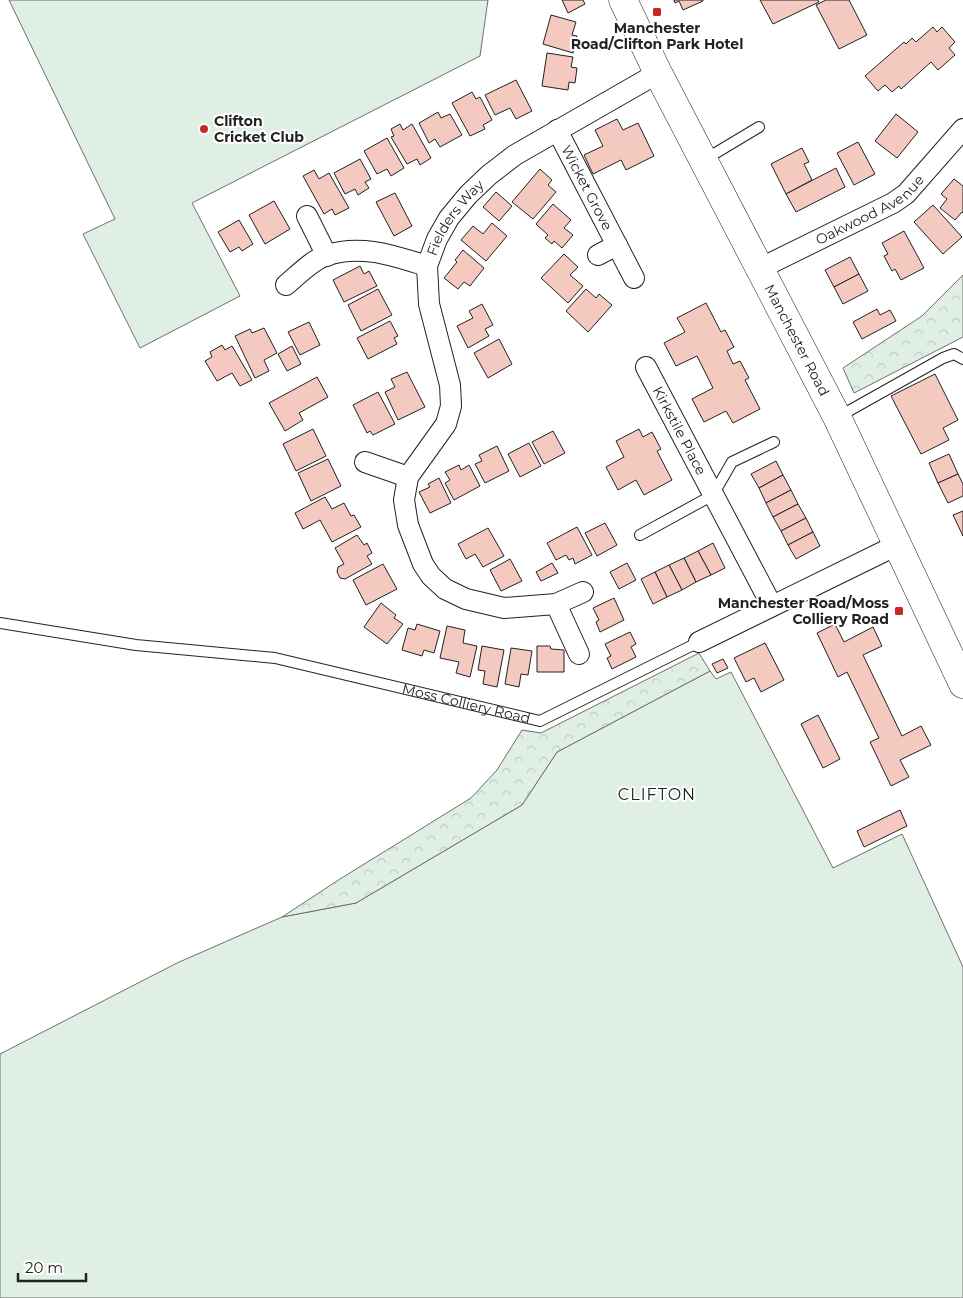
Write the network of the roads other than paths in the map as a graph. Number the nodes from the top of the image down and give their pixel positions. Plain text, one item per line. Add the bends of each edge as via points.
1 (623, 0) edge
2 (658, 73) junction
3 (759, 127) dead end
4 (963, 129) edge
5 (558, 130) junction
6 (703, 161) junction
7 (307, 216) dead end
8 (617, 245) junction
9 (598, 255) dead end
10 (327, 256) junction
11 (427, 266) junction
12 (759, 269) junction
13 (634, 278) dead end
14 (286, 284) dead end
15 (963, 359) edge
16 (646, 367) dead end
17 (837, 417) junction
18 (774, 442) dead end
19 (365, 462) dead end
20 (408, 477) junction
21 (713, 495) junction
22 (640, 535) dead end
23 (897, 545) junction
24 (583, 592) dead end
25 (556, 604) junction
26 (772, 606) junction
27 (0, 622) edge
28 (699, 642) joint
29 (579, 654) dead end
30 (963, 684) edge

1 - 2 main road, Manchester Road
2 - 5 street, Fielders Way
2 - 6 main road, Manchester Road
3 - 6 lane
4 - 12 street, Oakwood Avenue via 899,199
5 - 8 street, Wicket Grove
5 - 11 street, Fielders Way via 515,155 468,195 449,218
6 - 12 main road, Manchester Road
7 - 10 street
8 - 9 street, Wicket Grove
8 - 13 street, Wicket Grove
10 - 11 street via 354,250 375,251
10 - 14 street
11 - 20 street, Fielders Way via 429,304 450,385 451,406 446,424
12 - 17 main road, Manchester Road
15 - 17 lane via 954,354 943,358
16 - 21 street, Kirkstile Place
17 - 23 main road, Manchester Road
18 - 21 lane, Kirkstile Place via 732,462
19 - 20 street
20 - 25 street, Fielders Way via 404,500 408,525 423,564 446,589 466,599 504,608
21 - 22 lane
21 - 26 street, Kirkstile Place
23 - 26 street, Moss Colliery Road
23 - 30 main road, Manchester Road
24 - 25 street, Fielders Way
25 - 29 street
26 - 28 street, Moss Colliery Road
27 - 28 lane, Moss Colliery Road via 136,645 275,658 540,721

